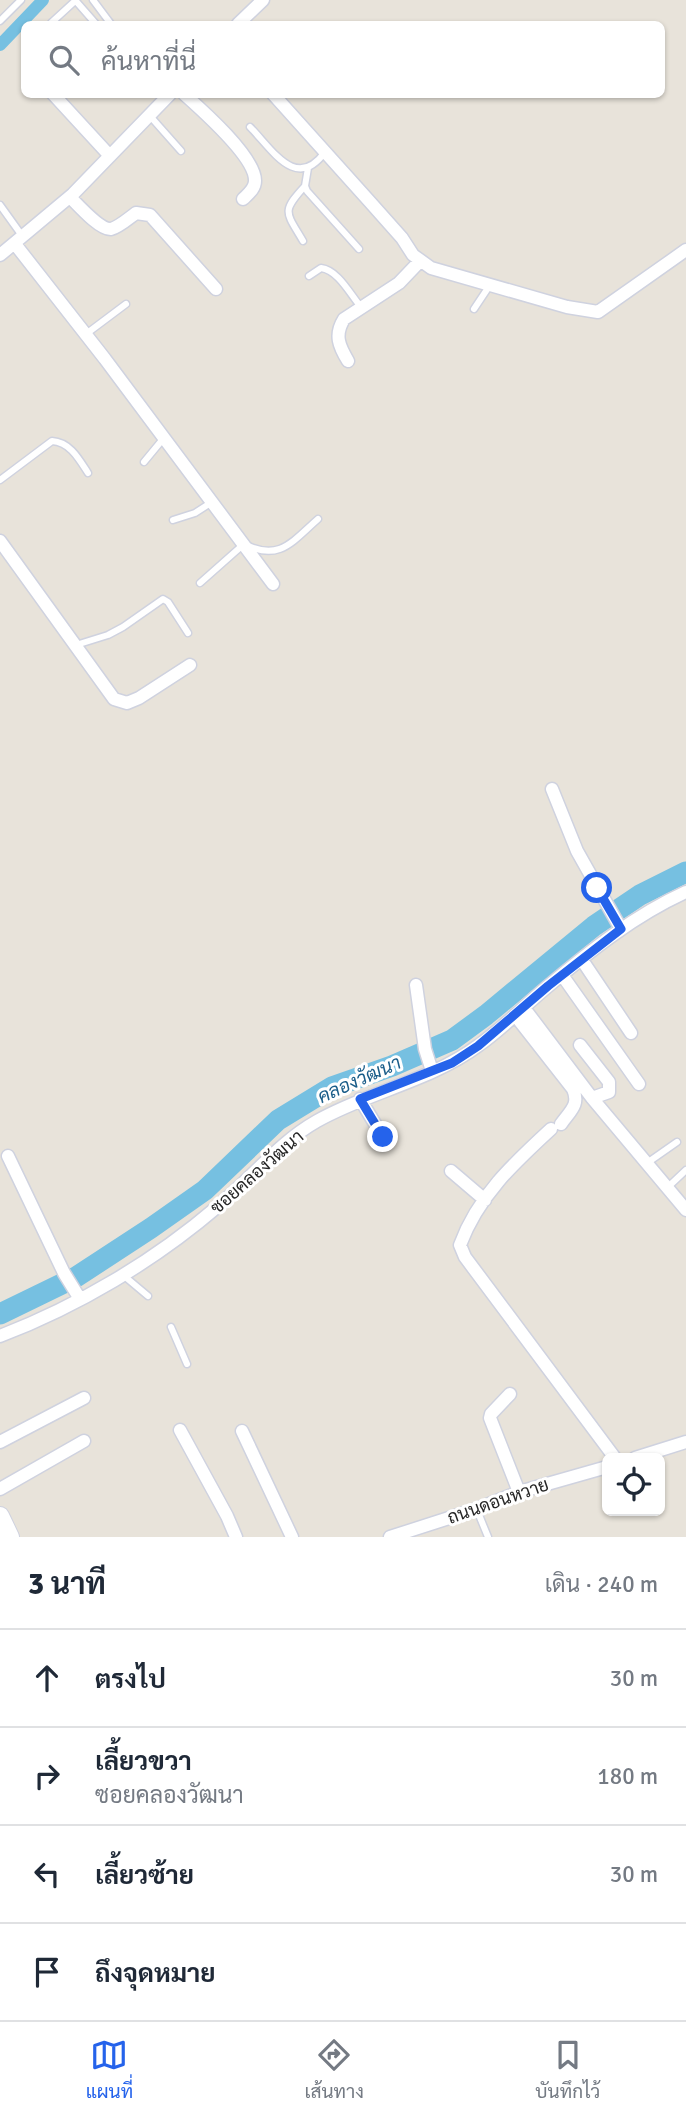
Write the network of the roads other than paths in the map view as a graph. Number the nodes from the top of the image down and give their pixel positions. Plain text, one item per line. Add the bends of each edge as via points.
1 (21, 0) edge
2 (75, 0) edge
3 (93, 0) edge
4 (263, 0) edge
5 (53, 21) edge
6 (93, 21) edge
7 (109, 21) edge
8 (241, 21) edge
9 (0, 22) edge
10 (57, 98) edge
11 (161, 98) edge
12 (188, 98) edge
13 (276, 98) edge
14 (149, 116) junction
15 (250, 127) dead end
16 (181, 151) dead end
17 (325, 152) junction
18 (110, 156) junction
19 (308, 168) junction
20 (304, 186) junction
21 (70, 197) junction
22 (243, 199) dead end
23 (0, 205) edge
24 (19, 241) junction
25 (303, 241) dead end
26 (359, 248) dead end
27 (686, 250) edge
28 (0, 255) edge
29 (420, 261) junction
30 (309, 276) dead end
31 (491, 285) junction
32 (216, 289) dead end
33 (126, 304) dead end
34 (360, 307) junction
35 (474, 309) dead end
36 (86, 334) junction
37 (348, 361) dead end
38 (164, 438) junction
39 (144, 462) dead end
40 (88, 473) dead end
41 (0, 480) edge
42 (212, 502) junction
43 (318, 519) dead end
44 (173, 520) dead end
45 (0, 541) edge
46 (244, 544) junction
47 (200, 583) dead end
48 (273, 584) dead end
49 (188, 633) dead end
50 (75, 646) junction
51 (190, 665) dead end
52 (552, 789) dead end
53 (686, 892) edge
54 (618, 925) junction
55 (582, 960) junction
56 (562, 975) junction
57 (416, 985) dead end
58 (519, 1012) junction
59 (631, 1033) dead end
60 (580, 1045) dead end
61 (431, 1068) junction
62 (639, 1084) dead end
63 (592, 1098) junction
64 (360, 1099) junction
65 (383, 1137) dead end
66 (677, 1142) dead end
67 (8, 1156) dead end
68 (647, 1163) junction
69 (686, 1170) edge
70 (450, 1171) dead end
71 (668, 1187) junction
72 (485, 1199) junction
73 (686, 1210) edge
74 (123, 1275) junction
75 (148, 1296) dead end
76 (80, 1299) junction
77 (171, 1327) dead end
78 (0, 1336) edge
79 (187, 1364) dead end
80 (510, 1394) dead end
81 (84, 1398) dead end
82 (180, 1430) dead end
83 (242, 1431) dead end
84 (84, 1441) dead end
85 (0, 1442) edge
86 (686, 1442) edge
87 (611, 1453) edge
88 (651, 1453) edge
89 (602, 1468) edge
90 (0, 1489) edge
91 (519, 1492) junction
92 (477, 1509) junction
93 (0, 1517) edge
94 (10, 1537) edge
95 (236, 1537) edge
96 (292, 1537) edge
97 (390, 1537) edge
98 (488, 1537) edge

1 - 9 lane
2 - 5 lane
2 - 6 lane
3 - 7 lane
4 - 8 street
10 - 18 street
11 - 14 street
12 - 22 street via 253,170 252,191
13 - 17 street
14 - 16 lane
14 - 18 street
15 - 19 lane via 288,166
17 - 19 lane
17 - 29 street
18 - 21 street
19 - 20 lane
20 - 25 lane via 289,203 288,212
20 - 26 lane
21 - 24 street
21 - 32 street via 107,229 136,213 150,215
23 - 24 lane
24 - 28 street
24 - 36 street
27 - 31 street via 598,312
29 - 31 street
29 - 34 street via 399,283
30 - 34 lane via 327,268
31 - 35 lane
33 - 36 lane
34 - 37 street via 339,327 338,343
36 - 38 street
38 - 39 lane
38 - 42 street
40 - 41 lane via 73,450 52,441
42 - 44 lane
42 - 46 street
43 - 46 lane via 278,550 259,552
45 - 50 street
46 - 47 lane
46 - 48 street
49 - 50 lane via 163,600 108,635
50 - 51 street via 106,692 127,703
52 - 54 street via 577,852
53 - 54 street, ซอยคลองวัฒนา
54 - 55 street, ซอยคลองวัฒนา
55 - 56 street, ซอยคลองวัฒนา
55 - 59 street
56 - 58 street, ซอยคลองวัฒนา
56 - 62 street
57 - 61 street
58 - 61 street, ซอยคลองวัฒนา via 452,1063
58 - 63 street
58 - 72 street via 573,1089 576,1105 502,1175
60 - 63 street via 609,1082 609,1092
61 - 64 street, ซอยคลองวัฒนา
63 - 68 street
64 - 65 street
64 - 74 street, ซอยคลองวัฒนา via 301,1131 215,1209
66 - 68 lane
67 - 76 street
68 - 71 street
69 - 71 lane
70 - 72 street
71 - 73 street
72 - 87 street via 464,1234 462,1252
74 - 75 lane
74 - 76 street, ซอยคลองวัฒนา
76 - 78 street, ซอยคลองวัฒนา
77 - 79 lane
80 - 91 street via 490,1418
81 - 85 street
82 - 95 street
83 - 96 street
84 - 90 street
86 - 88 street
89 - 91 street, ถนนดอนหวาย
91 - 92 street, ถนนดอนหวาย
92 - 97 street, ถนนดอนหวาย
92 - 98 lane
93 - 94 main road

